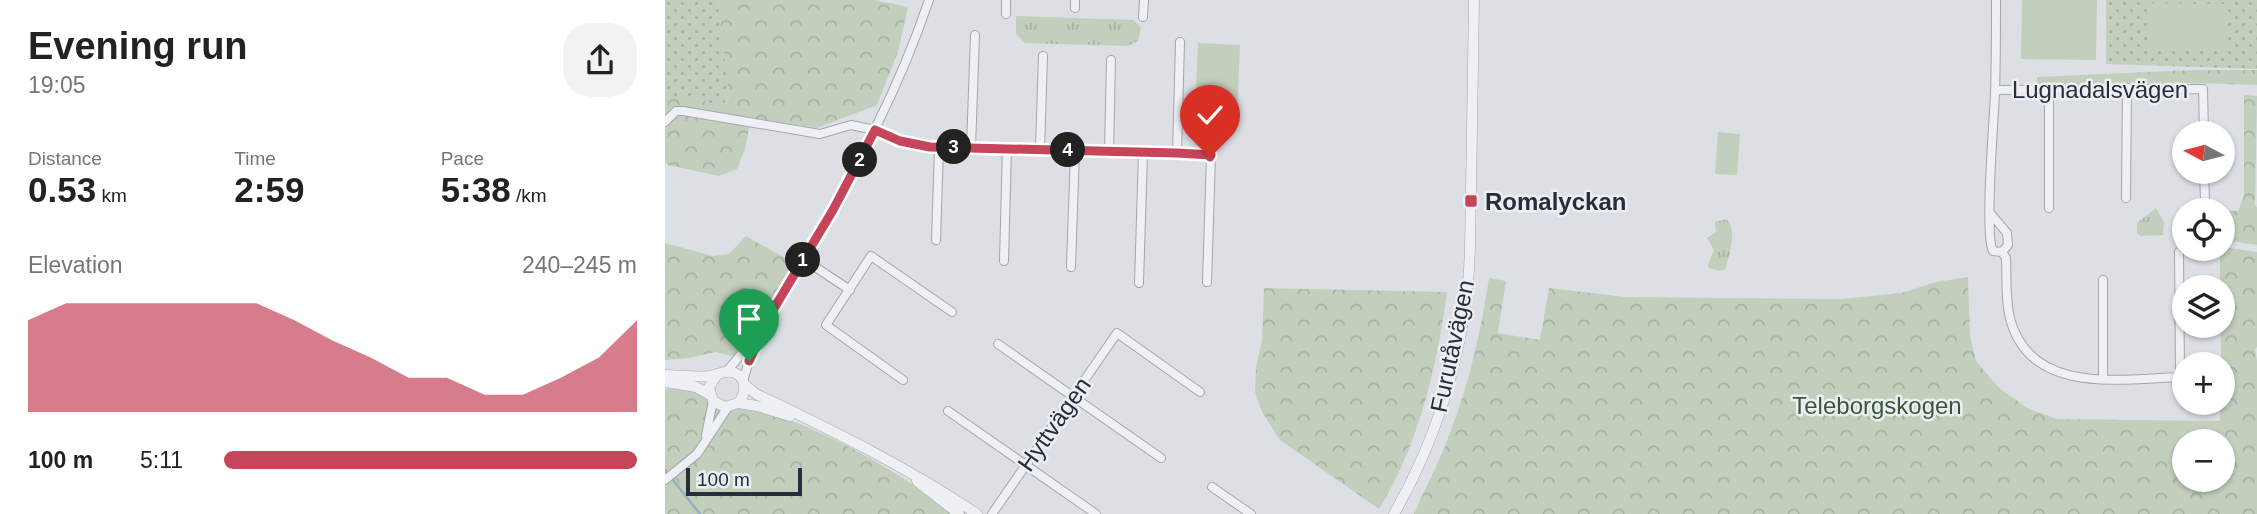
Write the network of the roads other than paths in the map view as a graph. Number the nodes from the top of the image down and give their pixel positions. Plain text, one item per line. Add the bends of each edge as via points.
1 (916, 0) edge
2 (1006, 0) edge
3 (1144, 0) edge
4 (1474, 0) edge
5 (1996, 0) edge
6 (928, 2) edge
7 (1006, 14) dead end
8 (1143, 17) dead end
9 (975, 35) dead end
10 (1180, 42) dead end
11 (1043, 56) dead end
12 (1111, 60) dead end
13 (2126, 88) junction
14 (1996, 90) junction
15 (2049, 90) junction
16 (2204, 121) edge
17 (665, 122) edge
18 (875, 130) junction
19 (939, 147) junction
20 (971, 147) junction
21 (1007, 148) junction
22 (1040, 149) junction
23 (1075, 150) junction
24 (1109, 152) junction
25 (1143, 153) junction
26 (1177, 153) junction
27 (2126, 198) dead end
28 (2049, 208) dead end
29 (1990, 213) junction
30 (936, 240) dead end
31 (2002, 252) junction
32 (803, 259) junction
33 (1004, 261) dead end
34 (2179, 261) edge
35 (1071, 267) dead end
36 (2103, 280) dead end
37 (1207, 282) dead end
38 (1139, 283) dead end
39 (850, 290) junction
40 (773, 310) junction
41 (952, 312) dead end
42 (998, 344) dead end
43 (722, 373) junction
44 (665, 375) edge
45 (2103, 379) junction
46 (903, 380) dead end
47 (665, 382) edge
48 (744, 383) junction
49 (1200, 392) dead end
50 (1073, 397) junction
51 (712, 398) junction
52 (733, 405) junction
53 (949, 411) dead end
54 (834, 431) junction
55 (705, 442) junction
56 (1161, 458) dead end
57 (1026, 464) junction
58 (912, 475) junction
59 (667, 478) edge
60 (1212, 487) dead end
61 (959, 514) edge
62 (977, 514) edge
63 (992, 514) edge
64 (1096, 514) edge
65 (1251, 514) edge
66 (1394, 514) edge

1 - 6 street
2 - 7 street
3 - 8 street
4 - 66 street, Furutåvägen via 1469,265 1463,318 1430,439
5 - 14 street
6 - 18 street
9 - 20 street
10 - 26 street
11 - 22 street
12 - 24 street
13 - 15 street, Lugnadalsvägen
13 - 16 street, Lugnadalsvägen via 2203,89
13 - 27 street
14 - 15 street, Lugnadalsvägen
14 - 29 street
15 - 28 street
17 - 18 street via 676,111 683,111 820,134 851,125
18 - 19 street via 900,141
18 - 32 street
19 - 20 street
19 - 30 street
20 - 21 street
21 - 22 street
21 - 33 street
22 - 23 street
23 - 24 street
23 - 35 street
24 - 25 street
25 - 26 street
25 - 38 street
26 - 37 street via 1211,155
29 - 31 street via 2007,233 2008,245
29 - 31 street via 1990,245 1993,251
31 - 45 street via 2011,321 2024,348 2060,373
32 - 39 street
32 - 40 street
34 - 45 street via 2180,377
36 - 45 street
39 - 41 street via 871,256
39 - 46 street via 826,325
40 - 43 street
40 - 48 street
42 - 50 street
43 - 44 street
43 - 48 street via 737,374
43 - 51 street via 710,384
47 - 51 street via 696,387
48 - 52 street via 744,395
48 - 54 street via 756,394
49 - 50 street, Hyttvägen via 1117,333
50 - 56 street
50 - 57 street, Hyttvägen
51 - 52 street via 721,406
51 - 55 street
52 - 54 street via 763,407
52 - 55 street
53 - 57 street
54 - 58 street
55 - 59 street via 686,466
57 - 63 street, Hyttvägen
57 - 64 street
58 - 61 street
58 - 62 street
60 - 65 street

